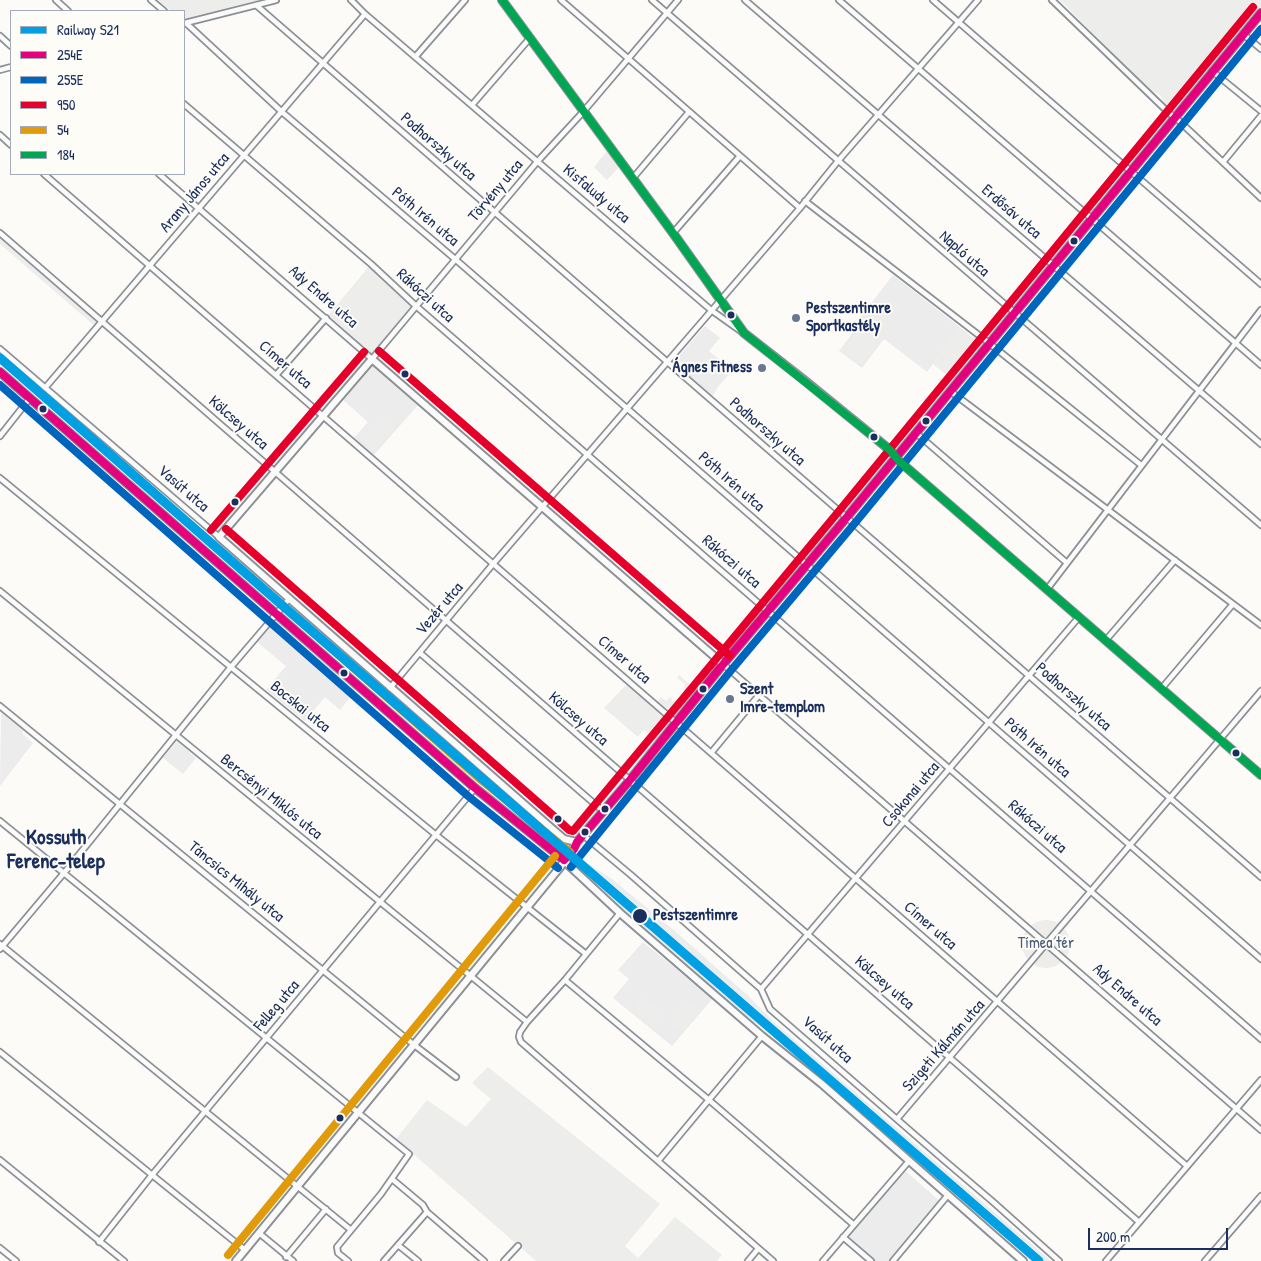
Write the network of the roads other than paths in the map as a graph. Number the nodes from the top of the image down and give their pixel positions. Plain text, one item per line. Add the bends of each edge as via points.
1 (56, 0) edge
2 (151, 0) edge
3 (276, 0) edge
4 (351, 0) edge
5 (465, 0) edge
6 (502, 0) edge
7 (561, 0) edge
8 (652, 0) edge
9 (678, 0) edge
10 (745, 0) edge
11 (839, 0) edge
12 (933, 0) edge
13 (978, 0) edge
14 (1052, 0) edge
15 (256, 5) junction
16 (67, 10) edge
17 (163, 10) edge
18 (667, 12) junction
19 (1261, 13) edge
20 (365, 14) junction
21 (959, 22) junction
22 (185, 23) edge
23 (1243, 34) junction
24 (0, 36) edge
25 (530, 38) junction
26 (10, 45) edge
27 (1261, 49) edge
28 (416, 56) junction
29 (628, 60) junction
30 (323, 63) junction
31 (918, 69) junction
32 (1212, 71) junction
33 (185, 105) edge
34 (472, 105) junction
35 (1261, 111) edge
36 (282, 112) junction
37 (583, 112) junction
38 (689, 112) junction
39 (878, 115) junction
40 (1175, 117) junction
41 (0, 135) edge
42 (10, 144) edge
43 (243, 156) junction
44 (740, 156) junction
45 (838, 161) junction
46 (538, 162) junction
47 (1223, 162) junction
48 (1131, 172) junction
49 (45, 175) edge
50 (160, 175) edge
51 (633, 178) junction
52 (1261, 198) edge
53 (806, 201) junction
54 (199, 208) junction
55 (800, 208) junction
56 (495, 213) junction
57 (1092, 218) junction
58 (0, 233) edge
59 (673, 233) junction
60 (455, 259) junction
61 (1053, 265) junction
62 (150, 266) junction
63 (1261, 284) edge
64 (720, 299) junction
65 (416, 306) junction
66 (711, 310) junction
67 (1261, 310) edge
68 (1014, 313) junction
69 (326, 318) junction
70 (102, 322) junction
71 (744, 333) junction
72 (989, 343) junction
73 (1236, 343) junction
74 (0, 349) edge
75 (372, 359) junction
76 (667, 362) junction
77 (1261, 365) edge
78 (0, 372) edge
79 (277, 374) junction
80 (45, 388) junction
81 (950, 391) junction
82 (1199, 391) junction
83 (30, 398) junction
84 (628, 409) junction
85 (323, 416) junction
86 (916, 432) junction
87 (0, 436) edge
88 (1161, 439) junction
89 (1261, 444) edge
90 (588, 454) junction
91 (896, 456) junction
92 (1141, 465) junction
93 (275, 472) junction
94 (0, 478) edge
95 (543, 506) junction
96 (1108, 510) junction
97 (847, 517) junction
98 (1261, 525) edge
99 (219, 537) junction
100 (1176, 560) junction
101 (494, 564) junction
102 (806, 564) junction
103 (1067, 564) junction
104 (1048, 588) junction
105 (0, 591) edge
106 (289, 598) junction
107 (1233, 604) junction
108 (768, 612) junction
109 (276, 613) junction
110 (1080, 617) junction
111 (447, 621) junction
112 (1261, 625) edge
113 (1106, 640) junction
114 (420, 653) junction
115 (723, 664) junction
116 (231, 667) junction
117 (1029, 676) junction
118 (390, 688) junction
119 (1162, 688) junction
120 (1261, 691) edge
121 (759, 695) junction
122 (0, 706) edge
123 (677, 723) junction
124 (989, 723) junction
125 (177, 736) junction
126 (1221, 740) junction
127 (711, 753) junction
128 (949, 768) junction
129 (1261, 775) edge
130 (630, 780) junction
131 (475, 788) junction
132 (1170, 798) junction
133 (120, 804) junction
134 (604, 812) junction
135 (0, 821) edge
136 (905, 821) junction
137 (436, 835) junction
138 (583, 835) junction
139 (577, 842) junction
140 (1130, 845) junction
141 (564, 860) junction
142 (64, 873) junction
143 (1261, 877) edge
144 (856, 879) junction
145 (1091, 891) junction
146 (380, 902) junction
147 (527, 907) junction
148 (620, 913) junction
149 (809, 935) junction
150 (1046, 943) junction
151 (1, 946) edge
152 (586, 954) junction
153 (1261, 959) edge
154 (324, 970) junction
155 (470, 976) junction
156 (565, 980) junction
157 (761, 989) junction
158 (999, 1002) junction
159 (527, 1022) junction
160 (762, 1036) junction
161 (267, 1039) junction
162 (1261, 1039) edge
163 (413, 1044) junction
164 (0, 1052) edge
165 (951, 1058) junction
166 (456, 1077) dead end
167 (1261, 1080) edge
168 (709, 1100) junction
169 (1236, 1109) junction
170 (205, 1112) junction
171 (358, 1113) junction
172 (898, 1120) junction
173 (1261, 1130) edge
174 (0, 1160) edge
175 (658, 1161) junction
176 (909, 1161) junction
177 (1188, 1166) junction
178 (152, 1175) junction
179 (392, 1179) junction
180 (298, 1185) junction
181 (948, 1195) junction
182 (1261, 1196) edge
183 (326, 1209) junction
184 (426, 1212) junction
185 (1140, 1222) junction
186 (854, 1225) junction
187 (351, 1230) junction
188 (259, 1233) junction
189 (843, 1237) junction
190 (99, 1242) junction
191 (398, 1245) junction
192 (518, 1246) dead end
193 (0, 1248) edge
194 (758, 1249) junction
195 (244, 1250) junction
196 (286, 1256) junction
197 (16, 1261) edge
198 (124, 1261) edge
199 (236, 1261) edge
200 (293, 1261) edge
201 (348, 1261) edge
202 (384, 1261) edge
203 (418, 1261) edge
204 (484, 1261) edge
205 (504, 1261) edge
206 (748, 1261) edge
207 (773, 1261) edge
208 (824, 1261) edge
209 (871, 1261) edge
210 (893, 1261) edge
211 (1023, 1261) edge
212 (1059, 1261) edge
213 (1106, 1261) edge
214 (1206, 1261) edge

1 - 16 street
2 - 17 street
3 - 15 street
4 - 20 street, Kisfaludy utca
5 - 28 street
6 - 25 street
7 - 29 street
8 - 18 street, Napló utca
9 - 18 street, Törvény utca
10 - 39 street, Erdősáv utca
11 - 31 street
12 - 21 street
13 - 21 street, Vezér utca
14 - 40 street
15 - 22 street
15 - 30 street, Podhorszky utca
18 - 29 street, Törvény utca
18 - 45 street, Napló utca
19 - 23 street
20 - 28 street, Kisfaludy utca
20 - 30 street, Arany János utca
21 - 31 street, Vezér utca
21 - 48 street
22 - 36 street, Póth Irén utca
23 - 27 street
23 - 32 street
24 - 26 street
25 - 34 street
25 - 37 street
28 - 34 street, Kisfaludy utca
29 - 37 street, Törvény utca
29 - 38 street
30 - 36 street, Arany János utca
30 - 56 street, Podhorszky utca
31 - 39 street, Vezér utca
31 - 57 street
32 - 35 street
32 - 40 street
33 - 43 street, Rákóczi utca
34 - 46 street, Kisfaludy utca
35 - 47 street
36 - 43 street, Arany János utca
36 - 60 street, Póth Irén utca
37 - 46 street, Törvény utca
37 - 51 street
38 - 44 street
38 - 51 street
39 - 45 street, Vezér utca
39 - 61 street, Erdősáv utca
40 - 47 street
40 - 48 street
41 - 42 street
43 - 54 street, Arany János utca
43 - 65 street, Rákóczi utca
44 - 55 street
44 - 59 street
45 - 53 street, Vezér utca
45 - 68 street, Napló utca
46 - 56 street, Törvény utca
46 - 66 street, Kisfaludy utca
47 - 52 street
48 - 57 street
48 - 63 street
49 - 62 street, Címer utca
50 - 54 street, Ady Endre utca
51 - 59 street
53 - 55 street, Vezér utca
53 - 72 street
54 - 62 street, Arany János utca
54 - 69 street, Ady Endre utca
55 - 64 street, Vezér utca
56 - 60 street, Törvény utca
56 - 76 street, Podhorszky utca
57 - 61 street
57 - 73 street
58 - 70 street, Kölcsey utca
59 - 64 street
60 - 65 street, Törvény utca
60 - 84 street, Póth Irén utca
61 - 68 street
61 - 82 street, Erdősáv utca
62 - 70 street, Arany János utca
62 - 79 street, Címer utca
64 - 66 street, Vezér utca
64 - 71 street
65 - 75 street, Törvény utca
65 - 90 street, Rákóczi utca
66 - 71 street, Kisfaludy utca
66 - 76 street, Vezér utca
67 - 73 street
68 - 72 street
68 - 88 street, Napló utca
69 - 75 street, Ady Endre utca
69 - 79 street
70 - 80 street, Arany János utca
70 - 93 street, Kölcsey utca
71 - 91 street, Kisfaludy utca
72 - 81 street
72 - 92 street
73 - 77 street
73 - 82 street
74 - 80 street, Vasút utca
75 - 85 street, Törvény utca
75 - 95 street, Ady Endre utca
76 - 84 street, Vezér utca
76 - 97 street, Podhorszky utca
78 - 83 street
79 - 85 street, Címer utca
80 - 99 street, Vasút utca
81 - 86 street
81 - 96 street
82 - 88 street
82 - 89 street, Erdősáv utca
83 - 87 street
83 - 109 street
84 - 90 street, Vezér utca
84 - 102 street, Póth Irén utca
85 - 93 street, Törvény utca
85 - 101 street, Címer utca
86 - 91 street
86 - 103 street
88 - 92 street
88 - 98 street, Napló utca
90 - 95 street, Vezér utca
90 - 108 street, Rákóczi utca
91 - 97 street
91 - 104 street, Kisfaludy utca
92 - 96 street
93 - 99 street, Törvény utca
93 - 111 street, Kölcsey utca
94 - 116 street, Bocskai utca
95 - 101 street, Vezér utca
95 - 115 street, Ady Endre utca
96 - 100 street
96 - 103 street
97 - 102 street
97 - 117 street, Podhorszky utca
99 - 106 street, Vasút utca
100 - 107 street
100 - 113 street
101 - 111 street, Vezér utca
101 - 123 street, Címer utca
102 - 108 street
102 - 124 street, Póth Irén utca
103 - 104 street
104 - 110 street, Kisfaludy utca
105 - 125 street, Bercsényi Miklós utca
106 - 109 street
106 - 118 street, Vasút utca
107 - 112 street
107 - 119 street
108 - 115 street
108 - 128 street, Rákóczi utca
109 - 116 street
109 - 131 street
110 - 113 street, Kisfaludy utca
110 - 117 street, Csokonai utca
111 - 114 street, Vezér utca
111 - 130 street, Kölcsey utca
113 - 119 street, Kisfaludy utca
114 - 118 street, Vezér utca
114 - 134 street
115 - 121 street, Ady Endre utca
115 - 123 street
116 - 125 street
116 - 137 street, Bocskai utca
117 - 124 street, Csokonai utca
117 - 132 street, Podhorszky utca
118 - 139 street, Vasút utca via 549,826 564,838
119 - 126 street, Kisfaludy utca
120 - 126 street, Szigeti Kálmán utca
121 - 127 street
121 - 136 street, Ady Endre utca
122 - 133 street, Táncsics Mihály utca
123 - 127 street, Címer utca
123 - 130 street
124 - 128 street, Csokonai utca
124 - 140 street, Póth Irén utca
125 - 133 street
125 - 146 street, Bercsényi Miklós utca
126 - 129 street, Kisfaludy utca
126 - 132 street, Szigeti Kálmán utca
127 - 144 street, Címer utca
128 - 136 street, Csokonai utca
128 - 145 street, Rákóczi utca
130 - 134 street
130 - 149 street, Kölcsey utca
131 - 137 street, Felleg utca
131 - 141 street
132 - 140 street, Szigeti Kálmán utca
132 - 143 street, Podhorszky utca
133 - 142 street
133 - 154 street, Táncsics Mihály utca
134 - 138 street
135 - 142 street
136 - 144 street, Csokonai utca
136 - 150 street, Ady Endre utca
137 - 146 street, Felleg utca
137 - 147 street, Bocskai utca
138 - 139 street
138 - 157 street, Vasút utca
139 - 141 street
140 - 145 street, Szigeti Kálmán utca
140 - 153 street, Póth Irén utca
141 - 147 street
141 - 148 street
142 - 151 street
142 - 161 street
144 - 149 street, Csokonai utca
144 - 158 street, Címer utca
145 - 150 street, Szigeti Kálmán utca
145 - 162 street, Rákóczi utca
146 - 154 street, Felleg utca
146 - 155 street, Bercsényi Miklós utca
147 - 152 street, Bocskai utca
147 - 155 street
148 - 152 street
148 - 160 street
149 - 157 street, Csokonai utca
149 - 165 street, Kölcsey utca
150 - 158 street, Szigeti Kálmán utca
150 - 169 street, Ady Endre utca
151 - 170 street
152 - 156 street
154 - 161 street, Felleg utca
154 - 163 street, Táncsics Mihály utca
155 - 159 street, Bercsényi Miklós utca
155 - 163 street
156 - 159 street
156 - 168 street
157 - 172 street, Vasút utca via 770,1009
158 - 165 street, Szigeti Kálmán utca
158 - 177 street, Címer utca
159 - 175 street via 520,1032 521,1042
160 - 168 street
160 - 176 street
161 - 170 street, Felleg utca
161 - 171 street
163 - 166 street, Táncsics Mihály utca
163 - 171 street
164 - 178 street
165 - 172 street, Szigeti Kálmán utca
165 - 185 street, Kölcsey utca
167 - 169 street
168 - 175 street
168 - 186 street
169 - 173 street, Ady Endre utca
169 - 177 street
170 - 178 street, Felleg utca
170 - 180 street
171 - 179 street via 409,1154
171 - 180 street
172 - 212 street, Vasút utca
174 - 190 street
175 - 194 street
176 - 181 street
176 - 186 street
177 - 185 street
178 - 190 street, Felleg utca
178 - 195 street
179 - 184 street via 423,1205
179 - 187 street
180 - 183 street
180 - 188 street
181 - 210 street
181 - 211 street
182 - 214 street
183 - 187 street
183 - 196 street
184 - 191 street
184 - 204 street
185 - 213 street
186 - 189 street
187 - 201 street via 337,1247
188 - 195 street
188 - 196 street
189 - 208 street
189 - 209 street
190 - 198 street
191 - 202 street
191 - 203 street
192 - 205 street
193 - 197 street
194 - 206 street
194 - 207 street
195 - 199 street
196 - 200 street

